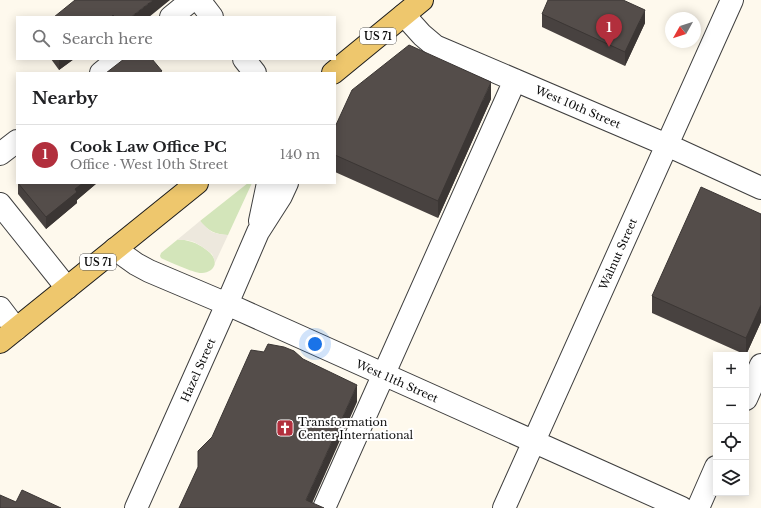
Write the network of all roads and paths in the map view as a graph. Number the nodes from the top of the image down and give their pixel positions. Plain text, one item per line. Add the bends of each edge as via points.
1 (192, 0) edge
2 (199, 0) edge
3 (422, 0) edge
4 (732, 0) edge
5 (404, 15) junction
6 (172, 16) edge
7 (211, 16) edge
8 (117, 60) edge
9 (245, 60) edge
10 (102, 72) edge
11 (254, 72) edge
12 (334, 72) edge
13 (515, 80) junction
14 (16, 142) edge
15 (666, 145) junction
16 (0, 154) edge
17 (196, 184) edge
18 (268, 184) edge
19 (287, 184) edge
20 (761, 188) edge
21 (3, 216) edge
22 (258, 232) junction
23 (115, 249) junction
24 (66, 288) junction
25 (227, 304) junction
26 (0, 308) edge
27 (8, 335) edge
28 (761, 364) edge
29 (384, 375) junction
30 (749, 392) edge
31 (533, 442) junction
32 (713, 474) edge
33 (136, 508) edge
34 (324, 508) edge
35 (504, 508) edge
36 (682, 508) edge
37 (698, 508) edge

1 - 6 street
2 - 7 street
3 - 5 main road, US 71
4 - 15 street, Walnut Street
5 - 12 main road, US 71
5 - 13 street, West 10th Street via 435,46
8 - 10 street
9 - 11 street
13 - 15 street, West 10th Street
13 - 29 street
14 - 16 street
15 - 20 street, West 10th Street
15 - 31 street, Walnut Street
17 - 23 main road, US 71
18 - 22 street, Hazel Street
19 - 22 street, Hazel Street
21 - 24 street
22 - 25 street, Hazel Street
23 - 24 main road, US 71
23 - 25 street, West 11th Street via 149,271
24 - 27 main road, US 71
25 - 29 street, West 11th Street
25 - 33 street, Hazel Street
26 - 27 street
28 - 30 street
29 - 31 street, West 11th Street
29 - 34 street
31 - 35 street, Walnut Street
31 - 36 street, West 11th Street
32 - 37 street

